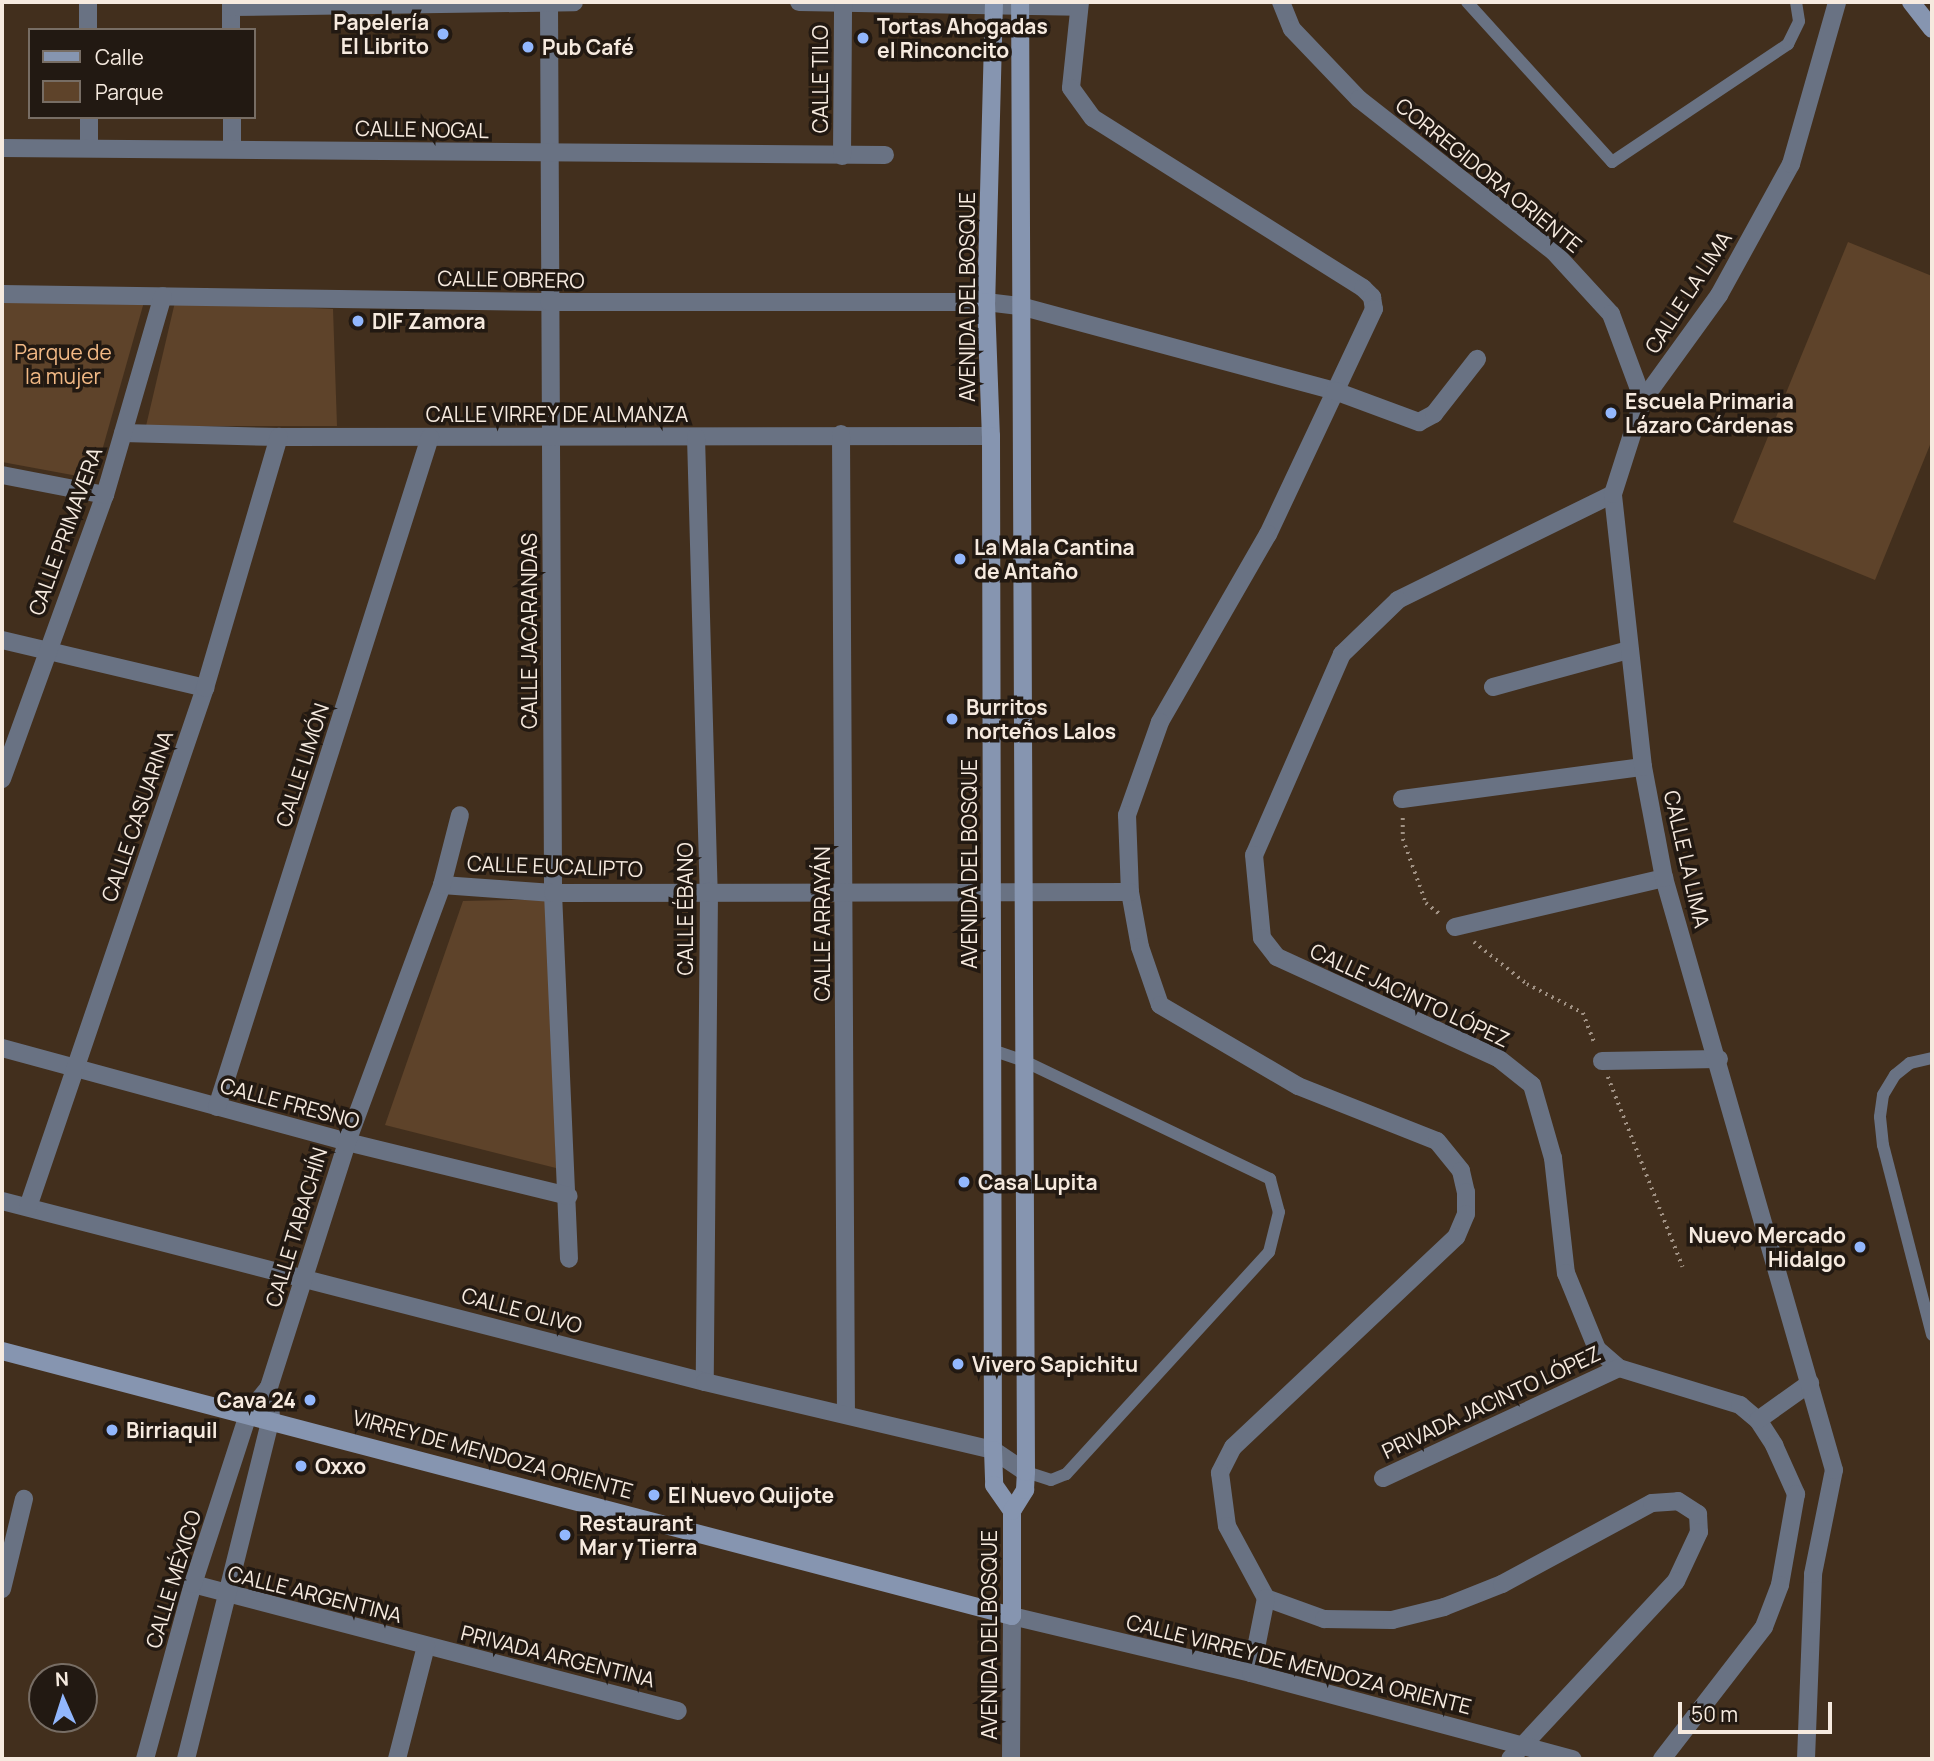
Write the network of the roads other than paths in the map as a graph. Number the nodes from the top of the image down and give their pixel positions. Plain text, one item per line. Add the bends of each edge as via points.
1 (88, 2) edge
2 (549, 2) edge
3 (574, 2) edge
4 (799, 2) edge
5 (843, 2) edge
6 (1282, 2) edge
7 (1467, 2) edge
8 (1796, 2) edge
9 (1837, 2) edge
10 (1910, 2) edge
11 (385, 3) edge
12 (994, 3) edge
13 (1079, 4) edge
14 (231, 5) edge
15 (1020, 5) edge
16 (88, 28) edge
17 (232, 28) edge
18 (1932, 29) edge
19 (89, 119) edge
20 (232, 119) edge
21 (89, 147) junction
22 (2, 148) edge
23 (232, 149) junction
24 (549, 153) junction
25 (885, 155) dead end
26 (842, 156) junction
27 (2, 294) edge
28 (163, 296) junction
29 (549, 302) junction
30 (986, 302) junction
31 (1020, 306) junction
32 (1477, 359) dead end
33 (1335, 391) junction
34 (1643, 400) junction
35 (123, 433) junction
36 (841, 435) junction
37 (991, 436) junction
38 (279, 437) junction
39 (430, 437) junction
40 (696, 437) junction
41 (550, 438) junction
42 (2, 475) edge
43 (1613, 494) junction
44 (105, 495) junction
45 (2, 640) edge
46 (1628, 650) junction
47 (45, 652) junction
48 (1493, 687) dead end
49 (205, 688) junction
50 (1643, 767) junction
51 (2, 779) edge
52 (1402, 799) road end
53 (460, 815) dead end
54 (1664, 878) junction
55 (442, 885) junction
56 (709, 891) junction
57 (992, 892) junction
58 (1129, 892) junction
59 (553, 893) junction
60 (845, 894) junction
61 (1022, 894) junction
62 (1455, 927) road end
63 (2, 1048) edge
64 (992, 1050) junction
65 (1932, 1058) edge
66 (1719, 1059) junction
67 (1024, 1061) junction
68 (1602, 1061) road end
69 (74, 1068) junction
70 (217, 1107) junction
71 (346, 1142) junction
72 (568, 1196) junction
73 (2, 1201) edge
74 (28, 1207) junction
75 (569, 1259) dead end
76 (305, 1276) junction
77 (1932, 1335) edge
78 (2, 1351) edge
79 (1619, 1368) junction
80 (705, 1382) junction
81 (1810, 1383) junction
82 (269, 1387) junction
83 (249, 1412) junction
84 (846, 1414) junction
85 (271, 1418) junction
86 (1758, 1420) junction
87 (993, 1450) junction
88 (1026, 1472) junction
89 (1383, 1478) dead end
90 (24, 1500) dead end
91 (1012, 1511) junction
92 (5, 1564) edge
93 (193, 1584) junction
94 (2, 1589) edge
95 (227, 1596) junction
96 (1266, 1598) junction
97 (1012, 1616) junction
98 (426, 1646) junction
99 (1251, 1673) junction
100 (677, 1710) dead end
101 (1522, 1745) junction
102 (145, 1759) edge
103 (186, 1759) edge
104 (397, 1759) edge
105 (1011, 1759) edge
106 (1510, 1759) edge
107 (1573, 1759) edge
108 (1662, 1759) edge
109 (1806, 1759) edge

1 - 16 street
2 - 3 street
2 - 11 street
2 - 24 street, CALLE JACARANDAS
4 - 5 street
5 - 12 street
5 - 26 street, CALLE TILO
6 - 34 street, CORREGIDORA ORIENTE via 1292,29 1359,99 1554,252 1603,305 1611,314
7 - 8 lane via 1612,162 1788,44 1799,21
9 - 34 street, CALLE LA LIMA via 1791,164 1719,295
10 - 18 street
11 - 14 street
12 - 15 street
12 - 30 street, AVENIDA DEL BOSQUE
13 - 15 street
13 - 33 street via 1070,88 1093,118 1372,297 1374,309
14 - 17 street
15 - 31 street, AVENIDA DEL BOSQUE
19 - 21 street
20 - 23 street
21 - 22 street, CALLE NOGAL
21 - 23 street, CALLE NOGAL
23 - 24 street, CALLE NOGAL
24 - 26 street, CALLE NOGAL
24 - 29 street, CALLE JACARANDAS
25 - 26 street, CALLE NOGAL
27 - 28 street, CALLE OBRERO
28 - 29 street, CALLE OBRERO
28 - 35 street, CALLE PRIMAVERA
29 - 30 street, CALLE OBRERO
29 - 41 street, CALLE JACARANDAS
30 - 31 street, CALLE OBRERO
30 - 37 street, AVENIDA DEL BOSQUE
31 - 33 street, CALLE OBRERO
31 - 61 street, AVENIDA DEL BOSQUE
32 - 33 street, CALLE OBRERO via 1434,414 1419,422
33 - 58 street via 1268,534 1160,722 1127,815
34 - 43 street, CALLE LA LIMA
35 - 38 street, CALLE VIRREY DE ALMANZA
35 - 44 street, CALLE PRIMAVERA
36 - 37 street, CALLE VIRREY DE ALMANZA
36 - 40 street, CALLE VIRREY DE ALMANZA
36 - 60 street, CALLE ARRAYÁN
37 - 57 street, AVENIDA DEL BOSQUE
38 - 39 street, CALLE VIRREY DE ALMANZA
38 - 49 street, CALLE CASUARINA
39 - 41 street, CALLE VIRREY DE ALMANZA
39 - 70 street, CALLE LIMÓN
40 - 41 street, CALLE VIRREY DE ALMANZA
40 - 56 street, CALLE ÉBANO
41 - 59 street, CALLE JACARANDAS
42 - 44 street
43 - 46 street, CALLE LA LIMA
43 - 79 street, CALLE JACINTO LÓPEZ via 1398,600 1342,654 1254,855 1262,937 1277,957 1498,1058 1532,1085 1553,1158 1566,1273 1597,1349
44 - 47 street, CALLE PRIMAVERA
45 - 47 street
46 - 48 street
46 - 50 street, CALLE LA LIMA
47 - 49 street
47 - 51 street, CALLE PRIMAVERA
49 - 69 street, CALLE CASUARINA
50 - 52 street
50 - 54 street, CALLE LA LIMA
53 - 55 street, CALLE TABACHÍN
54 - 62 street
54 - 66 street, CALLE LA LIMA
55 - 59 street, CALLE EUCALIPTO
55 - 71 street, CALLE TABACHÍN
56 - 59 street, CALLE EUCALIPTO
56 - 60 street, CALLE EUCALIPTO
56 - 80 street, CALLE ÉBANO
57 - 60 street, CALLE EUCALIPTO
57 - 61 street, CALLE EUCALIPTO
57 - 64 street, AVENIDA DEL BOSQUE
58 - 61 street, CALLE EUCALIPTO
58 - 96 street via 1140,947 1160,1005 1298,1086 1437,1141 1461,1171 1466,1214 1456,1237 1286,1394 1223,1461 1220,1474 1227,1526
59 - 72 street, CALLE JACARANDAS
60 - 84 street, CALLE ARRAYÁN
61 - 67 street, AVENIDA DEL BOSQUE
63 - 69 street, CALLE FRESNO
64 - 67 lane
64 - 87 street, AVENIDA DEL BOSQUE
65 - 77 lane via 1910,1063 1895,1075 1880,1116 1883,1145
66 - 68 street
66 - 81 street, CALLE LA LIMA
67 - 88 street, AVENIDA DEL BOSQUE
67 - 88 lane via 1270,1179 1279,1212 1269,1252 1066,1474 1051,1480
69 - 70 street, CALLE FRESNO
69 - 74 street, CALLE CASUARINA
70 - 71 street, CALLE FRESNO
71 - 72 street, CALLE FRESNO
71 - 76 street, CALLE TABACHÍN
72 - 75 street, CALLE JACARANDAS
73 - 74 street, CALLE OLIVO
74 - 76 street, CALLE OLIVO
76 - 80 street, CALLE OLIVO
76 - 82 street, CALLE TABACHÍN
78 - 83 street, VIRREY DE MENDOZA ORIENTE
79 - 86 street, CALLE JACINTO LÓPEZ via 1740,1405
79 - 89 street, PRIVADA JACINTO LÓPEZ
80 - 84 street, CALLE OLIVO
81 - 86 street
81 - 109 street, CALLE LA LIMA via 1834,1470 1813,1574
82 - 83 street, CALLE TABACHÍN
82 - 85 street, CALLE TABACHÍN
83 - 85 street, VIRREY DE MENDOZA ORIENTE
83 - 93 street, CALLE MÉXICO
84 - 87 street, CALLE OLIVO
85 - 95 street
85 - 97 street, VIRREY DE MENDOZA ORIENTE
86 - 108 street via 1796,1494 1780,1585 1764,1627
87 - 88 street, CALLE OLIVO
87 - 91 street, AVENIDA DEL BOSQUE via 994,1485
88 - 91 street, AVENIDA DEL BOSQUE via 1025,1490
90 - 92 street
91 - 97 street, AVENIDA DEL BOSQUE
92 - 94 street
93 - 95 street, CALLE ARGENTINA
93 - 102 street, CALLE MÉXICO
95 - 98 street, CALLE ARGENTINA
95 - 103 street
96 - 99 street
96 - 101 street via 1324,1619 1392,1620 1444,1607 1502,1584 1652,1503 1689,1505 1698,1514 1699,1532 1676,1581 1634,1631
97 - 99 street, CALLE VIRREY DE MENDOZA ORIENTE
97 - 105 street, AVENIDA DEL BOSQUE
98 - 100 street, PRIVADA ARGENTINA
98 - 104 street
99 - 101 street, CALLE VIRREY DE MENDOZA ORIENTE
101 - 106 street
101 - 107 street, CALLE VIRREY DE MENDOZA ORIENTE

